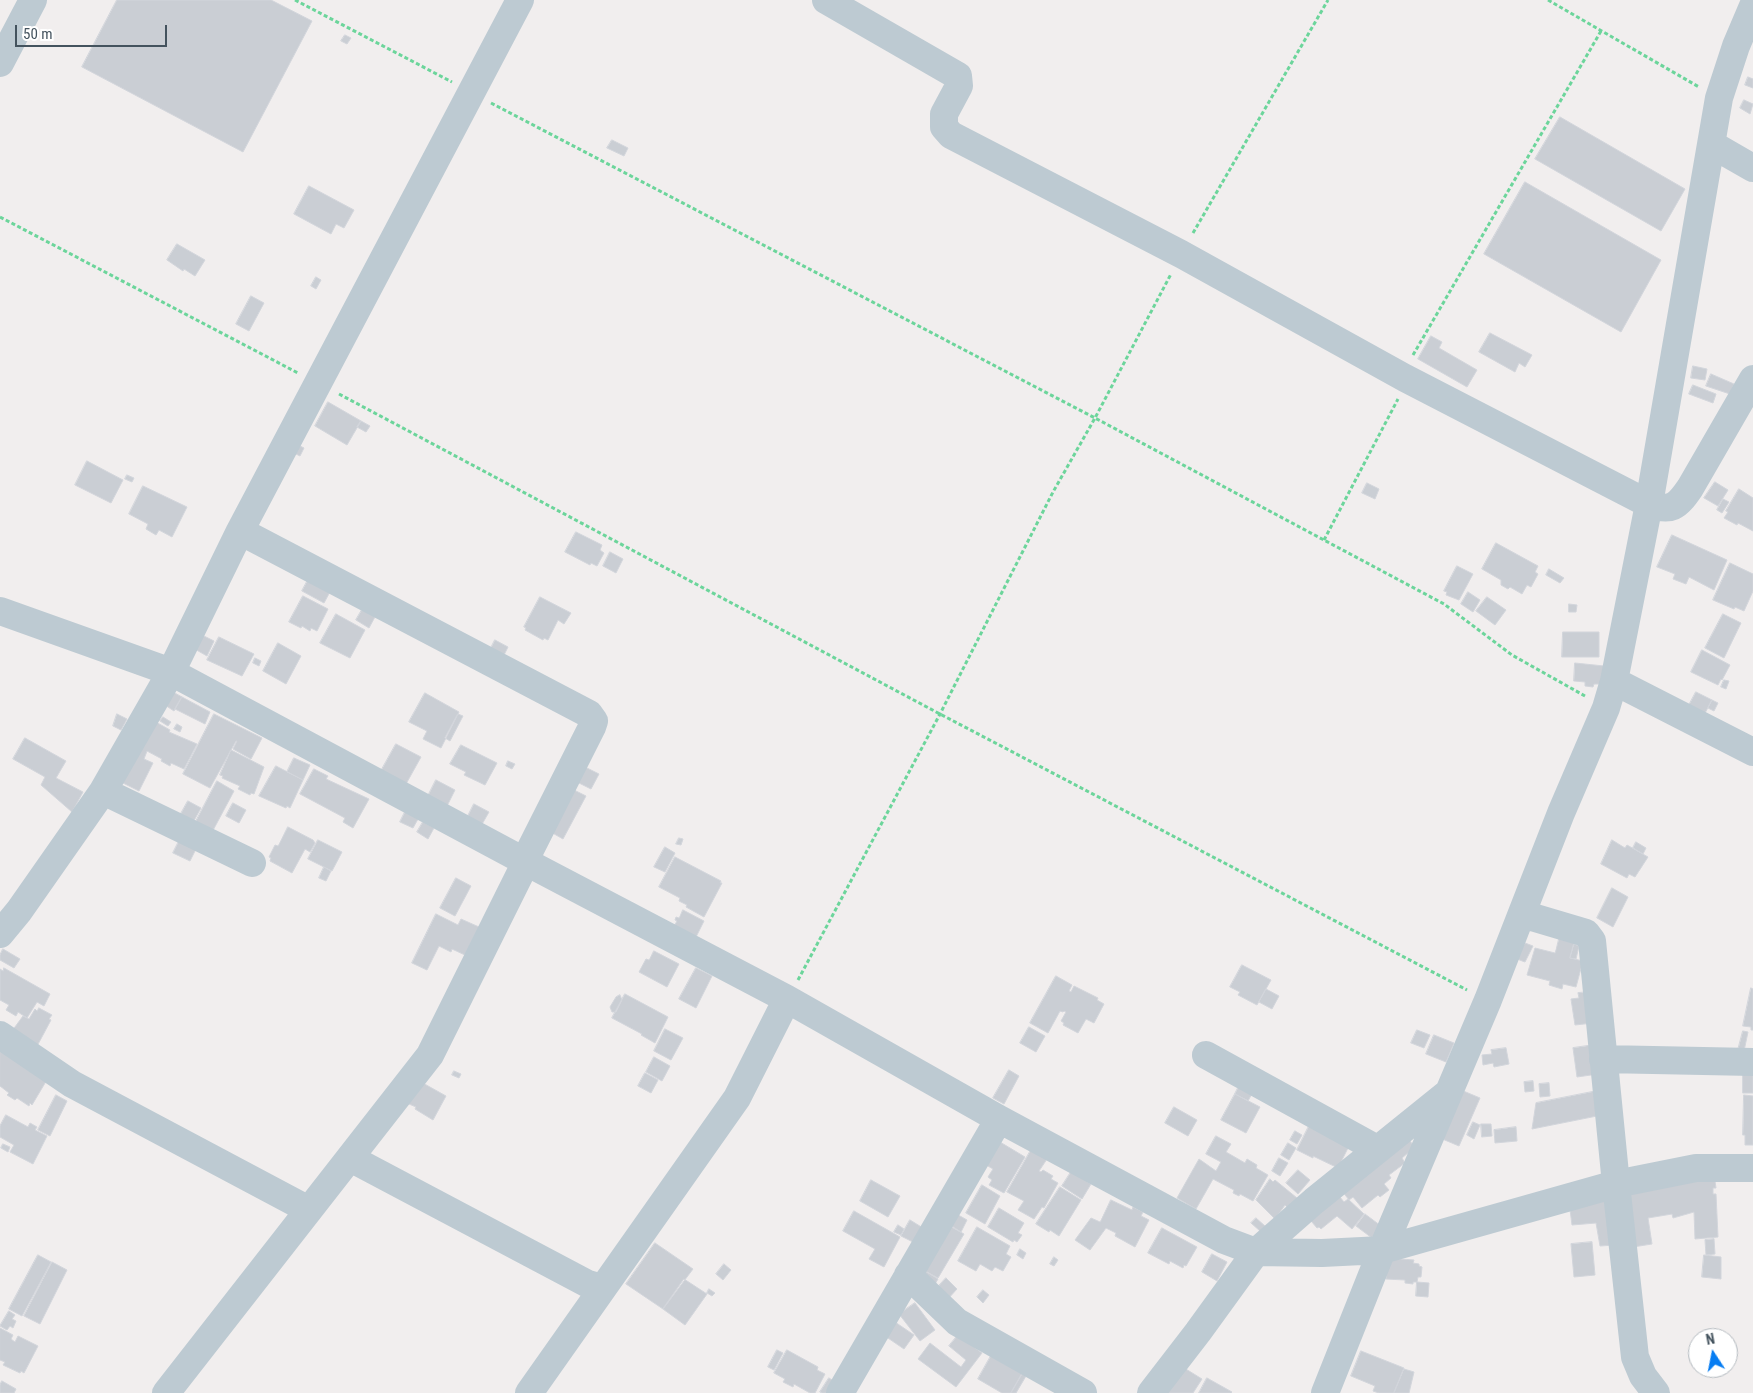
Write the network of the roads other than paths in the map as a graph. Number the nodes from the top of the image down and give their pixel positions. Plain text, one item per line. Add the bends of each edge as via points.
1 (33, 0) edge
2 (520, 0) edge
3 (826, 0) edge
4 (1753, 6) edge
5 (0, 63) edge
6 (1711, 144) junction
7 (1753, 168) edge
8 (1753, 379) edge
9 (1649, 504) junction
10 (240, 531) junction
11 (0, 611) edge
12 (171, 672) junction
13 (1614, 681) junction
14 (1753, 752) edge
15 (103, 791) junction
16 (526, 862) junction
17 (252, 863) dead end
18 (1522, 914) junction
19 (0, 934) edge
20 (787, 999) junction
21 (0, 1035) edge
22 (1206, 1055) dead end
23 (1603, 1059) junction
24 (1753, 1062) edge
25 (1449, 1092) junction
26 (999, 1119) junction
27 (1377, 1148) junction
28 (350, 1158) junction
29 (1753, 1168) edge
30 (1616, 1184) junction
31 (309, 1210) junction
32 (1382, 1250) junction
33 (1256, 1252) junction
34 (908, 1274) junction
35 (602, 1288) junction
36 (166, 1393) edge
37 (529, 1393) edge
38 (840, 1393) edge
39 (1083, 1393) edge
40 (1150, 1393) edge
41 (1325, 1393) edge
42 (1656, 1393) edge

1 - 5 street
2 - 10 street
3 - 9 street via 958,76 959,86 944,114 944,127 951,135 1181,254 1405,378
4 - 6 street via 1719,98
6 - 7 street
6 - 9 street
8 - 9 street via 1682,499 1675,506 1663,509
9 - 13 street
10 - 12 street
10 - 16 street via 593,717 592,727
11 - 12 street
12 - 15 street
12 - 16 street
13 - 14 street
13 - 18 street
15 - 17 street
15 - 19 street
16 - 20 street
16 - 28 street via 430,1055
18 - 23 street via 1586,933 1592,941
18 - 25 street
20 - 26 street
20 - 35 street via 737,1098
21 - 31 street via 72,1084
22 - 27 street
23 - 24 street
23 - 30 street
25 - 27 street
25 - 32 street
26 - 33 street via 1224,1240
26 - 34 street
27 - 33 street
28 - 31 street
28 - 35 street via 588,1284
29 - 30 street via 1696,1168
30 - 32 street
30 - 42 street via 1635,1357 1643,1376
31 - 36 street
32 - 33 street
32 - 41 street
33 - 40 street
34 - 38 street
34 - 39 street via 957,1322
35 - 37 street

